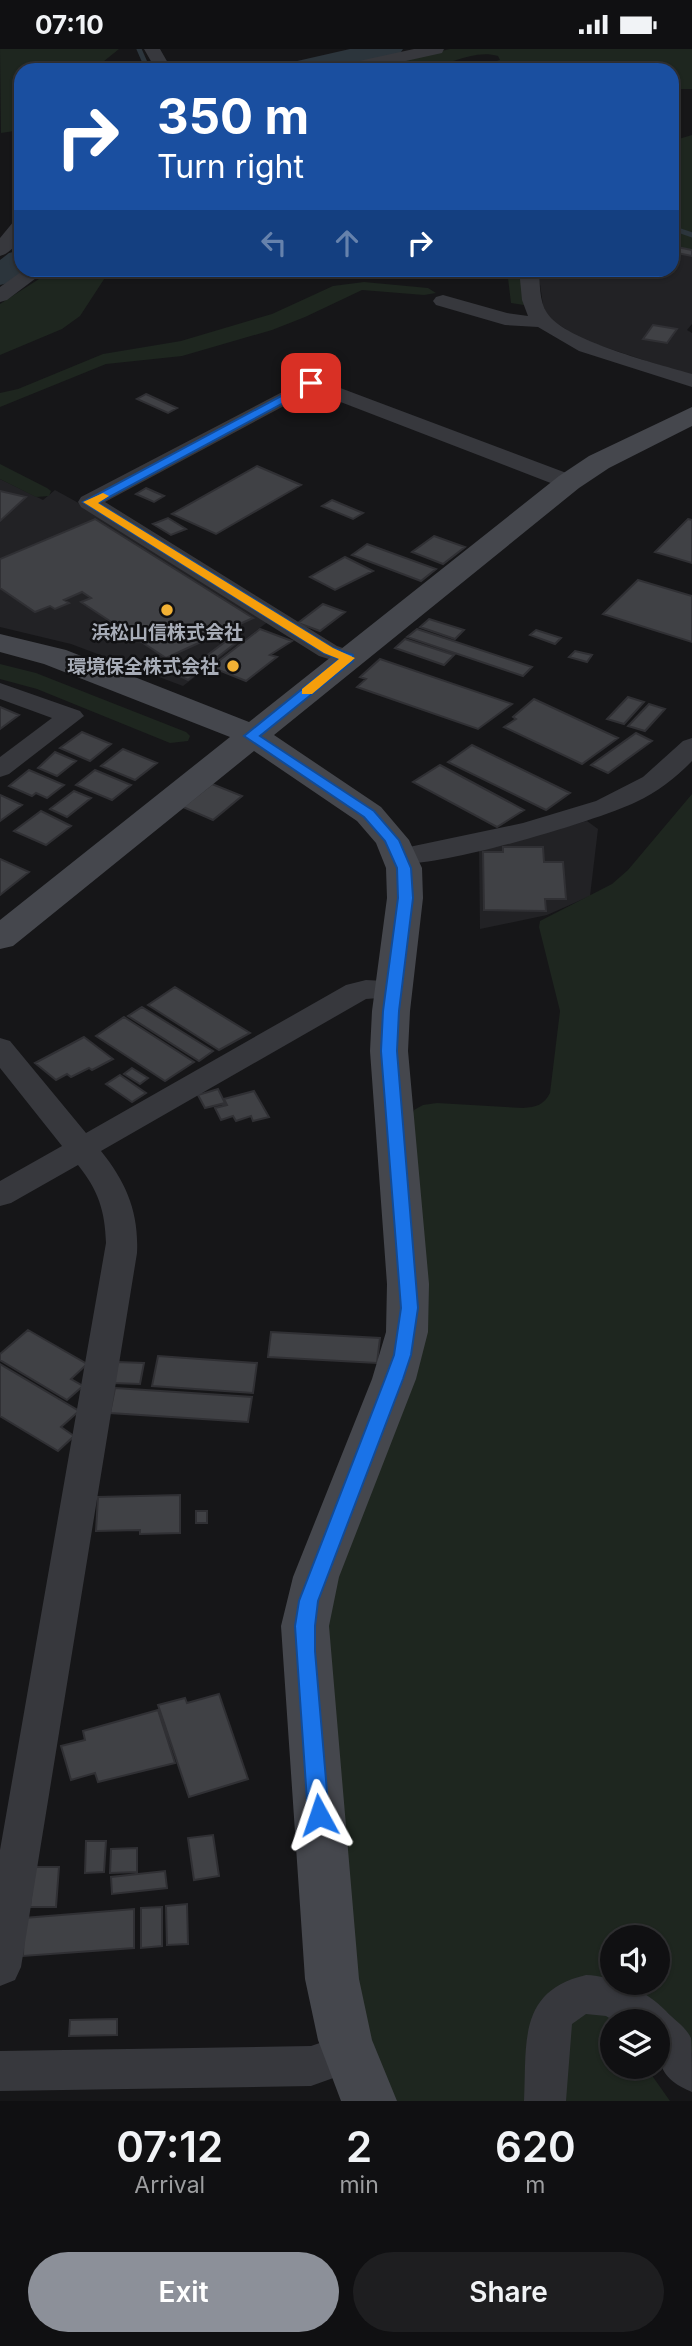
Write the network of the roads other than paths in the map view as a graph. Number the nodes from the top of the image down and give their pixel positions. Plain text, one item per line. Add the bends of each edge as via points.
1 (436, 49) edge
2 (373, 63) edge
3 (14, 233) edge
4 (0, 250) edge
5 (27, 277) edge
6 (531, 277) edge
7 (0, 296) edge
8 (443, 301) dead end
9 (542, 321) junction
10 (692, 381) edge
11 (692, 415) edge
12 (569, 482) junction
13 (0, 643) edge
14 (348, 658) junction
15 (0, 690) edge
16 (251, 736) junction
17 (692, 745) edge
18 (0, 769) edge
19 (400, 857) junction
20 (0, 937) edge
21 (394, 989) junction
22 (0, 1048) edge
23 (83, 1148) junction
24 (0, 1195) edge
25 (0, 1967) edge
26 (630, 2009) edge
27 (670, 2044) edge
28 (349, 2053) junction
29 (0, 2071) edge
30 (692, 2072) edge
31 (369, 2101) edge
32 (545, 2101) edge

1 - 2 street
3 - 4 street
5 - 7 street
6 - 9 street via 534,305
8 - 9 street via 519,323
9 - 10 street via 577,343
11 - 12 street
12 - 14 street
12 - 14 street via 311,383 89,502 328,651
13 - 16 street via 82,667
14 - 16 street
15 - 18 street via 71,716
16 - 19 street via 369,814
16 - 20 street
17 - 19 street via 653,782 610,805
19 - 21 street via 406,883
21 - 23 street via 356,992
21 - 28 street via 390,1072 408,1284 407,1332 394,1379 316,1577 305,1626 332,1979
22 - 23 street
23 - 24 street
23 - 25 street via 108,1181 118,1204 121,1253
26 - 32 street via 594,1993 573,1997 555,2011
27 - 30 street
28 - 29 street via 311,2066
28 - 31 street

